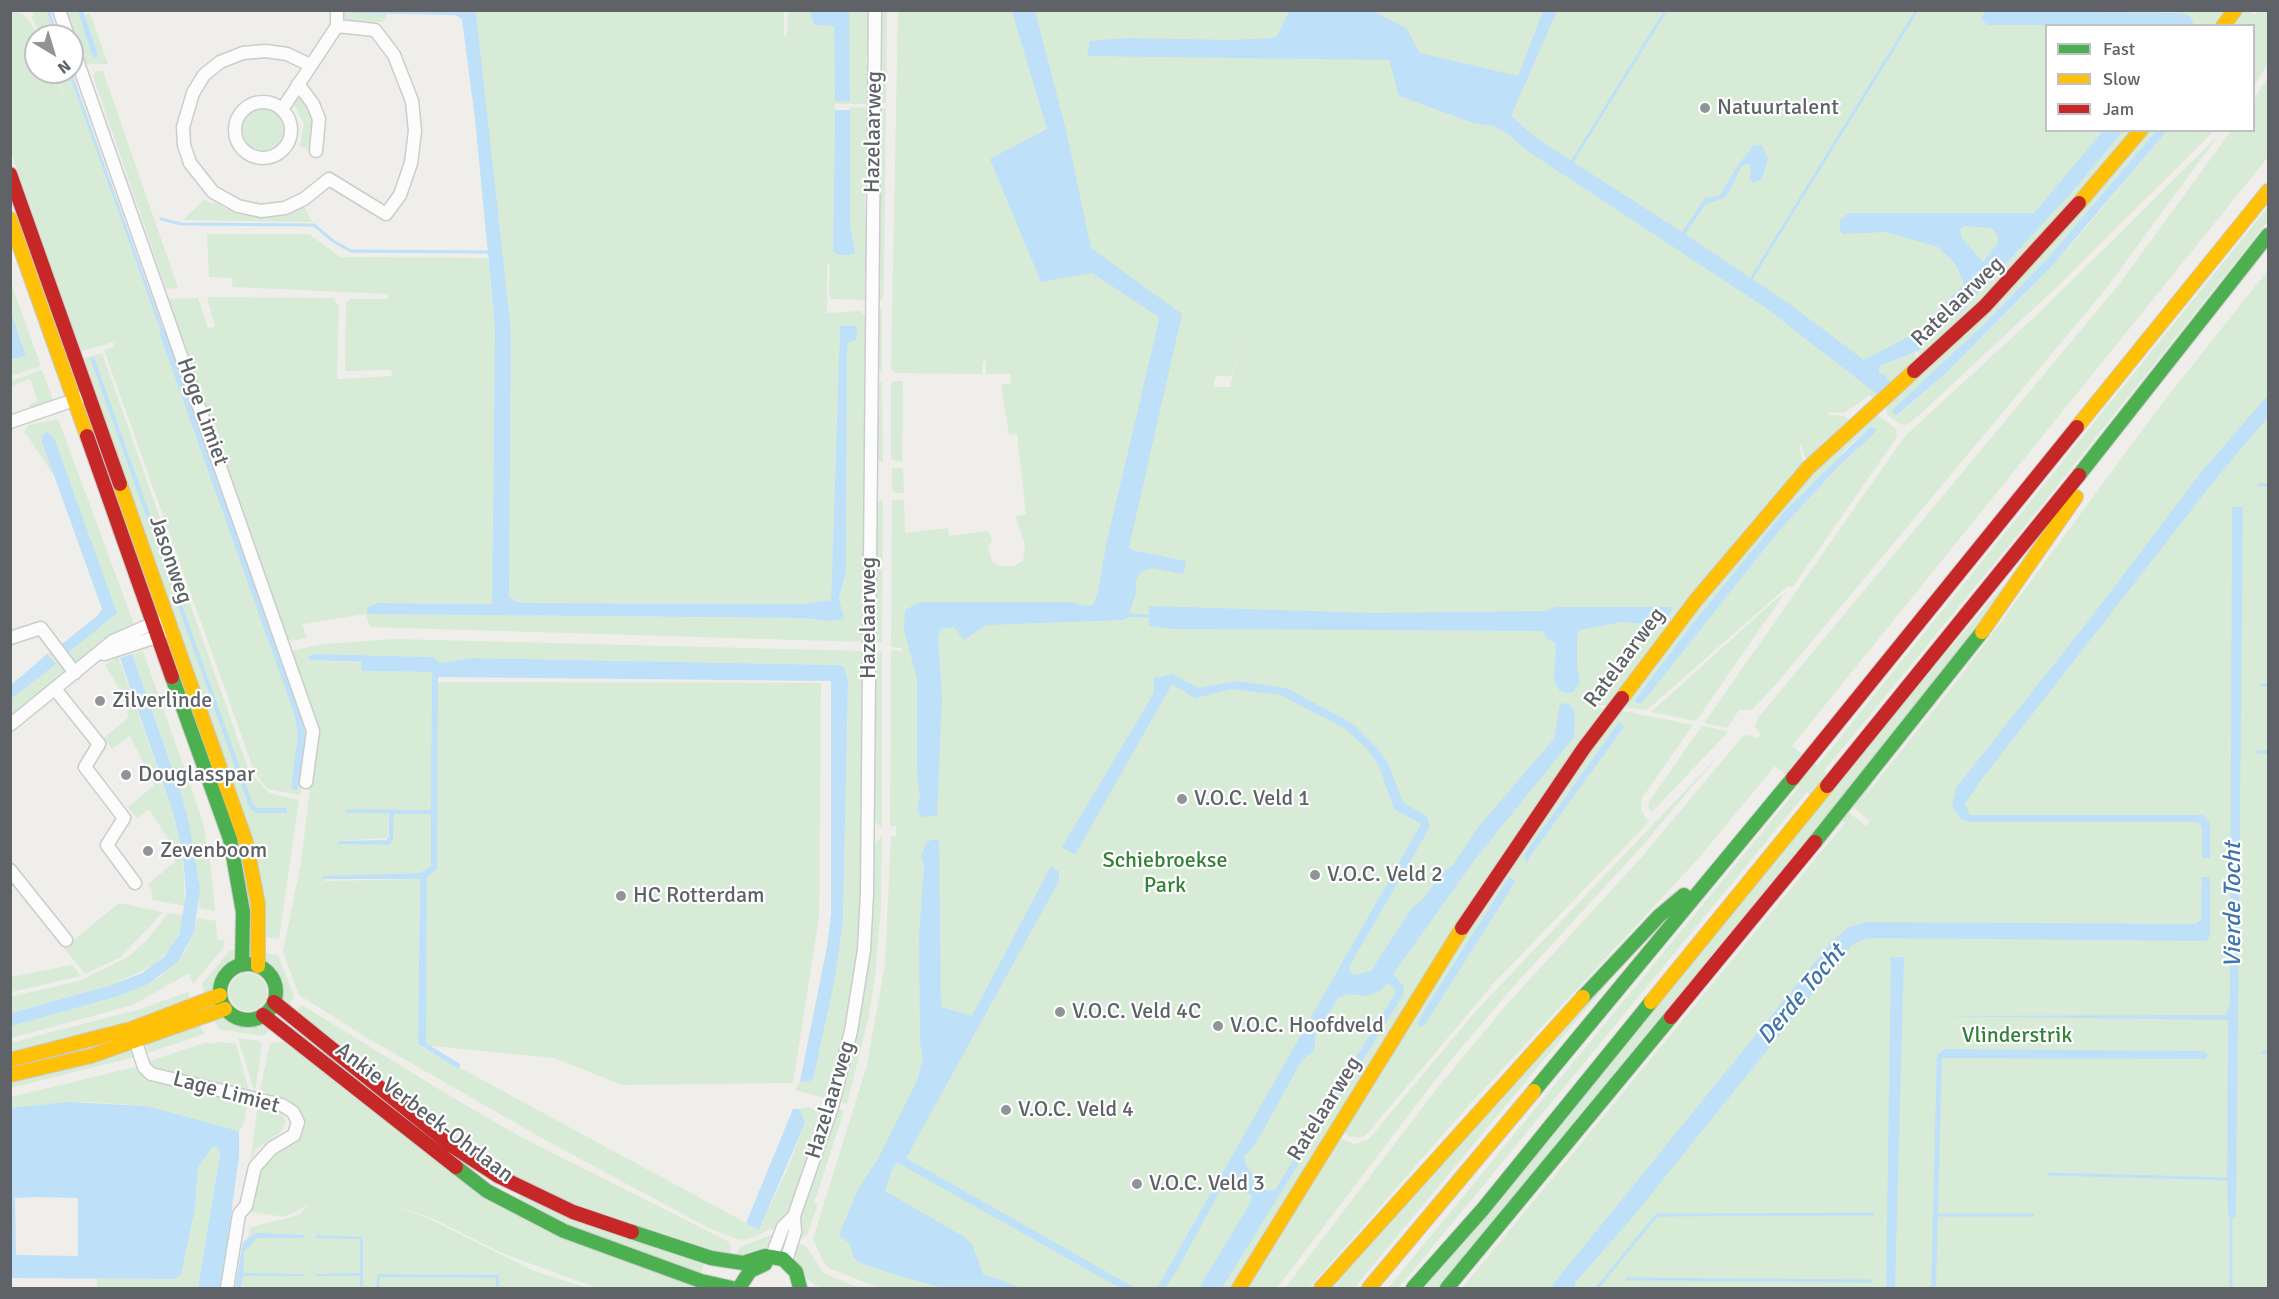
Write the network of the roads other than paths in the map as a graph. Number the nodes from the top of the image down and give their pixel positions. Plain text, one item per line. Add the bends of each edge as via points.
1 (337, 10) edge
2 (875, 10) edge
3 (2235, 10) edge
4 (2224, 24) edge
5 (337, 26) junction
6 (310, 65) junction
7 (84, 80) edge
8 (298, 84) junction
9 (283, 108) junction
10 (2139, 132) edge
11 (316, 152) dead end
12 (10, 174) edge
13 (2268, 190) edge
14 (10, 219) edge
15 (2268, 235) edge
16 (89, 395) junction
17 (75, 400) junction
18 (2119, 421) junction
19 (10, 422) edge
20 (154, 622) junction
21 (170, 624) junction
22 (159, 636) junction
23 (10, 638) edge
24 (90, 661) junction
25 (75, 673) junction
26 (55, 689) junction
27 (10, 725) edge
28 (306, 782) dead end
29 (1732, 853) junction
30 (10, 870) edge
31 (135, 883) dead end
32 (66, 940) dead end
33 (242, 964) junction
34 (258, 966) junction
35 (220, 995) junction
36 (274, 1002) junction
37 (225, 1009) junction
38 (263, 1015) junction
39 (133, 1036) junction
40 (10, 1060) edge
41 (10, 1075) edge
42 (794, 1216) junction
43 (770, 1260) junction
44 (786, 1261) junction
45 (745, 1268) junction
46 (706, 1285) edge
47 (802, 1287) edge
48 (227, 1288) edge
49 (732, 1288) edge
50 (739, 1288) edge
51 (1239, 1288) edge
52 (1322, 1288) edge
53 (1369, 1288) edge
54 (1413, 1288) edge
55 (1447, 1288) edge

1 - 5 street
2 - 42 street, Hazelaarweg via 864,950 840,1074
3 - 4 main road
5 - 6 street
5 - 6 street via 375,30 394,55 412,100 415,131 411,163 400,195 386,214 329,179 304,200 261,212 238,206 213,192 189,163 183,127 193,93 204,75 220,62 243,53 266,51 287,54
6 - 8 street
7 - 28 street, Hoge Limiet via 313,730
8 - 9 street
8 - 11 street via 319,118
9 - 9 street via 263,101 244,109 235,132 246,153 263,158 280,153 287,146 291,122
10 - 51 main road, Ratelaarweg via 2050,238 1985,306 1808,468 1689,609 1584,748 1492,881
12 - 16 main road, Jasonweg
13 - 29 main road
14 - 17 main road, Jasonweg
15 - 18 main road
16 - 17 street
16 - 21 main road, Jasonweg
17 - 19 street
17 - 20 main road, Jasonweg
18 - 54 main road via 1483,1209
18 - 55 main road via 2040,551 1923,708
20 - 21 street
20 - 22 main road, Jasonweg
20 - 24 street via 113,641
21 - 22 street
21 - 34 main road, Jasonweg via 248,852 258,904
22 - 24 street
22 - 33 main road, Jasonweg via 230,839 243,912
23 - 25 street via 41,628
24 - 25 street
25 - 26 street
26 - 27 street
26 - 31 street via 99,744 85,766 124,818 107,844
29 - 52 main road via 1659,916 1468,1121
29 - 53 main road
30 - 32 street
33 - 34 main road
33 - 35 main road via 225,975
34 - 36 main road via 273,981
35 - 37 main road
35 - 39 main road
36 - 38 main road
36 - 45 main road, Ankie Verbeek-Ohrlaan via 452,1146 498,1176 573,1212
37 - 38 main road via 244,1020
37 - 39 main road
38 - 46 main road, Ankie Verbeek-Ohrlaan via 487,1191 564,1231
39 - 40 main road
39 - 41 main road via 58,1065
39 - 48 street, Lage Limiet via 144,1067 151,1074 282,1105 297,1119 294,1135 272,1148 255,1167 246,1206 239,1214
42 - 43 street, Hazelaarweg via 783,1227
42 - 44 street, Hazelaarweg via 795,1232
43 - 44 main road
43 - 45 main road
43 - 47 main road
44 - 47 main road
45 - 50 main road
46 - 49 main road, Ankie Verbeek-Ohrlaan

